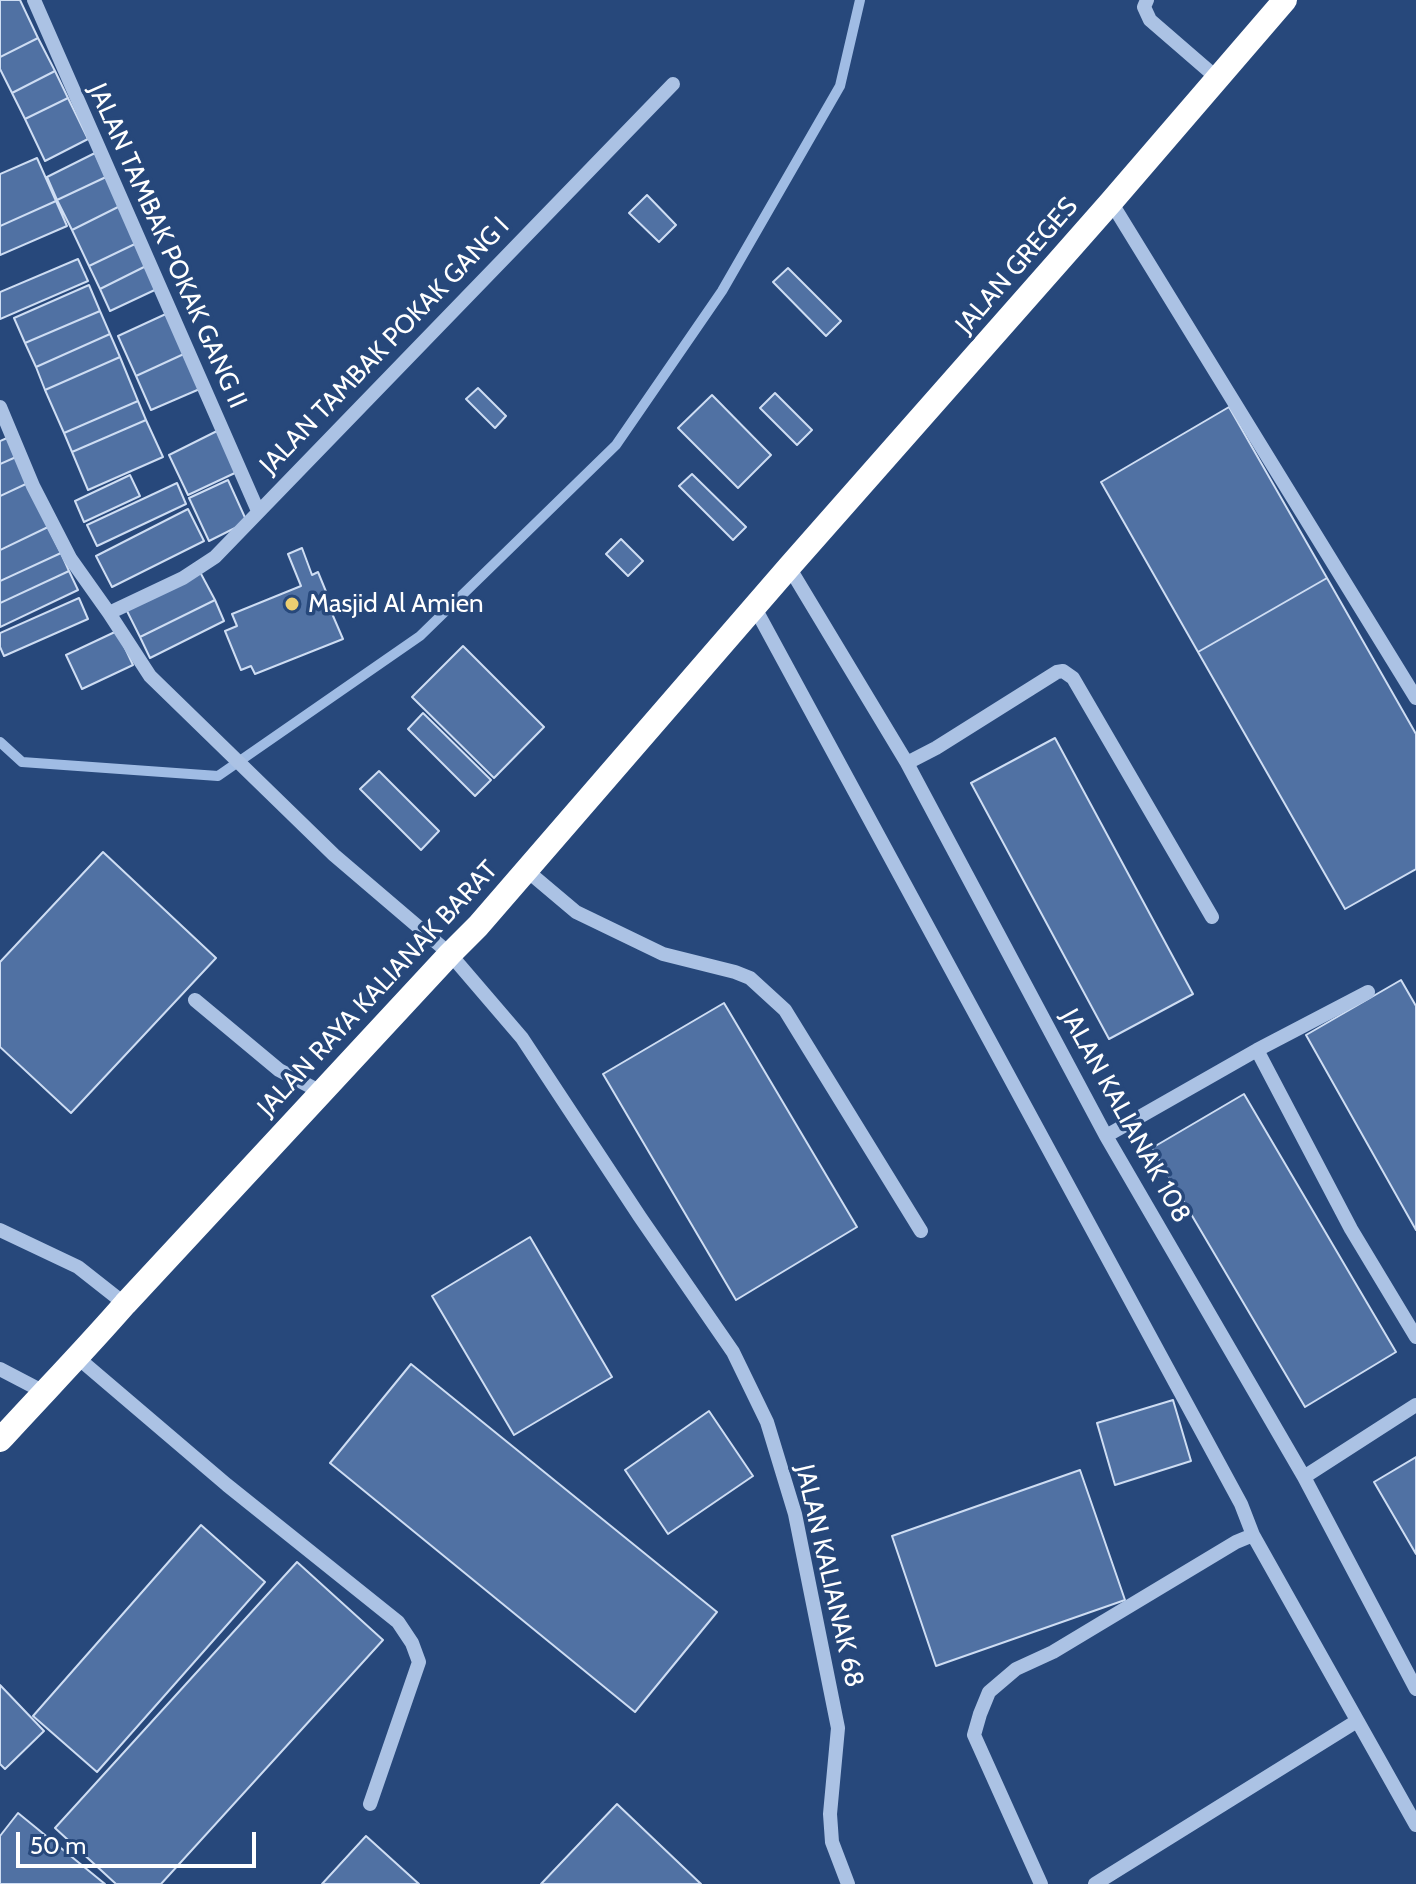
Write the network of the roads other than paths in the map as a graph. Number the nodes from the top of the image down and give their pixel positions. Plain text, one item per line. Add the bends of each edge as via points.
1 (34, 0) edge
2 (1147, 0) edge
3 (1285, 0) edge
4 (1217, 78) junction
5 (673, 84) dead end
6 (1111, 202) junction
7 (0, 407) edge
8 (258, 511) junction
9 (789, 567) junction
10 (755, 608) junction
11 (109, 613) junction
12 (1416, 698) edge
13 (907, 763) junction
14 (525, 869) junction
15 (1212, 917) dead end
16 (450, 954) junction
17 (1368, 992) dead end
18 (195, 1000) dead end
19 (1257, 1050) junction
20 (321, 1092) junction
21 (1106, 1136) junction
22 (0, 1230) edge
23 (921, 1231) dead end
24 (125, 1304) junction
25 (1416, 1337) edge
26 (78, 1358) junction
27 (0, 1369) edge
28 (44, 1392) junction
29 (1416, 1405) edge
30 (0, 1440) edge
31 (1304, 1477) junction
32 (1253, 1535) junction
33 (1416, 1689) edge
34 (1357, 1721) junction
35 (370, 1804) dead end
36 (1416, 1825) edge
37 (848, 1884) edge
38 (1041, 1884) edge
39 (1095, 1884) edge

1 - 8 street, JALAN TAMBAK POKAK GANG II
2 - 4 street via 1144,7 1150,20
3 - 4 highway, JALAN GREGES
4 - 6 highway, JALAN GREGES
5 - 8 street, JALAN TAMBAK POKAK GANG I
6 - 9 highway, JALAN GREGES
6 - 12 street
7 - 11 street, JALAN KALIANAK 68 via 70,558
8 - 11 street, JALAN TAMBAK POKAK GANG I via 215,557
9 - 10 highway, JALAN RAYA KALIANAK BARAT
9 - 13 street, JALAN KALIANAK 108
10 - 14 highway, JALAN RAYA KALIANAK BARAT
10 - 32 street via 1241,1504
11 - 16 street, JALAN KALIANAK 68 via 150,676 334,855
13 - 15 street via 1057,672 1068,673
13 - 21 street, JALAN KALIANAK 108
14 - 16 highway, JALAN RAYA KALIANAK BARAT
14 - 23 street via 576,912 663,954 735,972 764,989 785,1010
16 - 20 highway, JALAN RAYA KALIANAK BARAT
16 - 37 street, JALAN KALIANAK 68 via 522,1038 733,1352 767,1422 795,1514 838,1728 830,1814 832,1842
17 - 19 street
18 - 20 street via 279,1070
19 - 21 street
19 - 25 street via 1351,1229
20 - 24 highway, JALAN RAYA KALIANAK BARAT
21 - 31 street, JALAN KALIANAK 108
22 - 24 street via 78,1267
24 - 26 highway, JALAN RAYA KALIANAK BARAT
26 - 28 highway, JALAN RAYA KALIANAK BARAT
26 - 35 street via 398,1622 412,1643 419,1662
27 - 28 street
28 - 30 highway, JALAN RAYA KALIANAK BARAT
29 - 31 street
31 - 33 street, JALAN KALIANAK 108
32 - 34 street
32 - 38 street via 1016,1669 989,1692 974,1735
34 - 36 street
34 - 39 street

